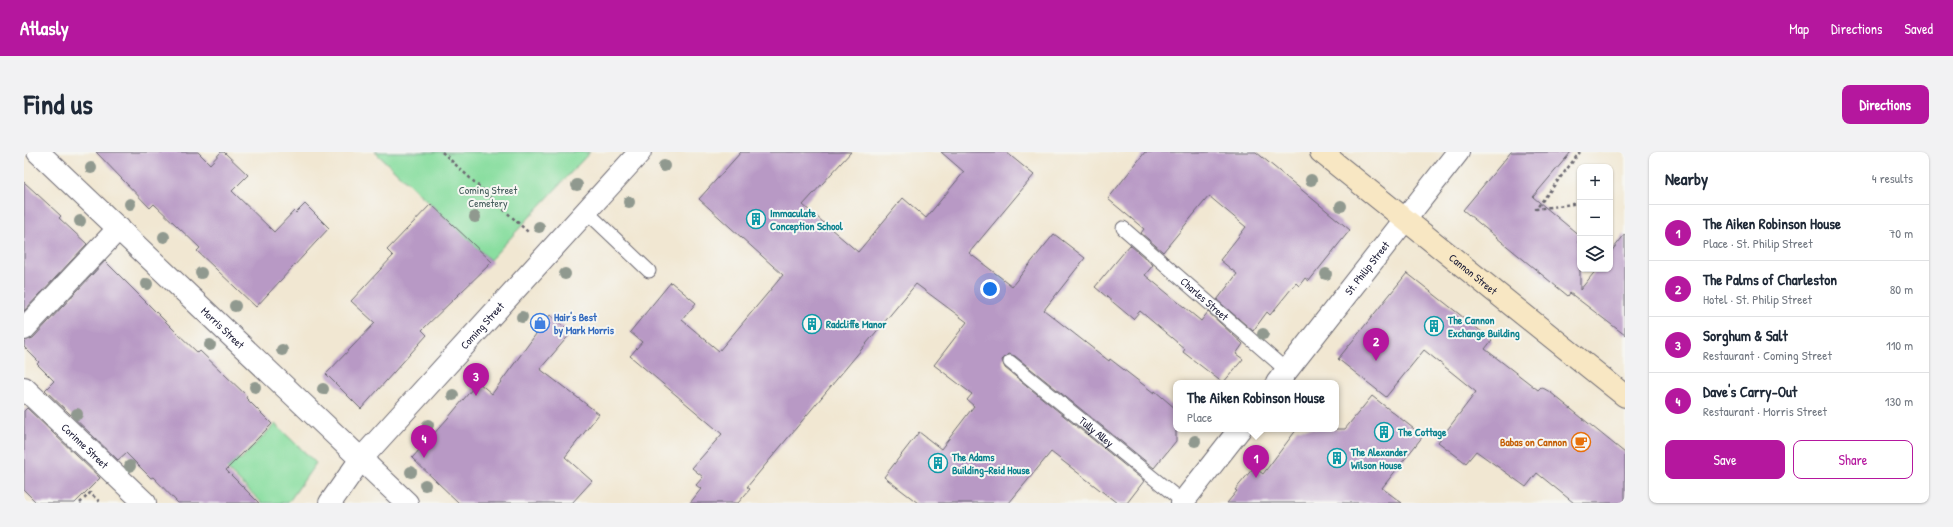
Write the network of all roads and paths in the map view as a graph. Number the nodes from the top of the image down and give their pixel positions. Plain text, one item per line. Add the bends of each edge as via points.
1 (38, 152) edge
2 (442, 152) edge
3 (640, 152) edge
4 (1321, 152) edge
5 (1458, 152) edge
6 (1580, 152) edge
7 (1577, 203) edge
8 (586, 211) junction
9 (1405, 219) junction
10 (118, 228) junction
11 (1123, 228) dead end
12 (528, 232) dead end
13 (649, 271) dead end
14 (24, 329) edge
15 (1010, 362) dead end
16 (1281, 377) edge
17 (24, 388) edge
18 (1625, 396) edge
19 (1238, 432) edge
20 (361, 459) junction
21 (1182, 502) edge
22 (80, 503) edge
23 (101, 503) edge
24 (145, 503) edge
25 (330, 503) edge
26 (407, 503) edge

1 - 10 street, Morris Street
2 - 12 path
3 - 8 street, Coming Street
4 - 9 main road, Cannon Street
5 - 9 street, St. Philip Street
6 - 7 path via 1536,208
8 - 13 lane
8 - 20 street, Coming Street
9 - 16 street, St. Philip Street
9 - 18 main road, Cannon Street
10 - 14 street
10 - 20 street, Morris Street
11 - 16 lane, Charles Street
15 - 21 lane, Tully Alley
17 - 24 street, Corinne Street
19 - 21 street
20 - 25 street, Coming Street
20 - 26 street, Morris Street
22 - 23 path via 90,493

